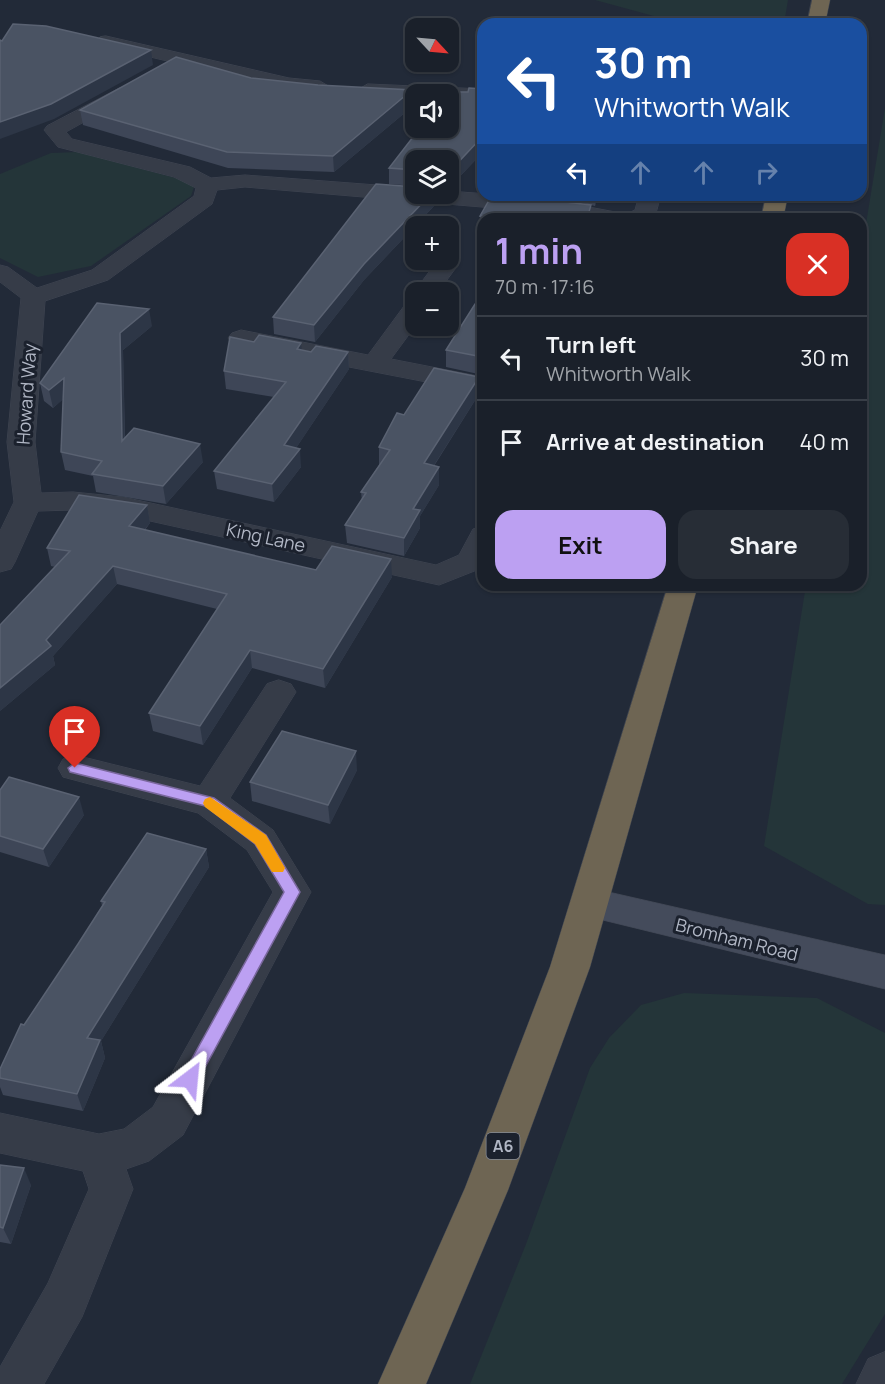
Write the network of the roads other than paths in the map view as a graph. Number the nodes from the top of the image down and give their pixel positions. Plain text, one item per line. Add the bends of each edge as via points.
1 (821, 0) edge
2 (817, 18) edge
3 (93, 38) edge
4 (183, 59) junction
5 (153, 75) edge
6 (134, 86) edge
7 (477, 95) edge
8 (208, 185) junction
9 (477, 200) edge
10 (492, 201) edge
11 (585, 213) edge
12 (0, 272) edge
13 (33, 297) junction
14 (405, 322) edge
15 (242, 338) edge
16 (375, 363) junction
17 (477, 384) edge
18 (11, 443) edge
19 (28, 502) junction
20 (477, 548) edge
21 (0, 562) edge
22 (681, 591) edge
23 (279, 692) dead end
24 (75, 768) dead end
25 (209, 802) junction
26 (591, 903) junction
27 (885, 972) edge
28 (0, 1133) edge
29 (99, 1154) junction
30 (885, 1376) edge
31 (16, 1384) edge
32 (402, 1384) edge
33 (880, 1384) edge

1 - 2 highway
3 - 4 street
4 - 5 street
4 - 7 street via 288,84
6 - 8 street via 54,130 65,143 182,172
8 - 9 street via 246,181
8 - 13 street via 204,199 100,275
10 - 11 street
12 - 13 street
13 - 18 street, Howard Way
14 - 16 street
15 - 16 street
16 - 17 street
18 - 19 street, Howard Way
19 - 20 street, King Lane via 123,506 439,575 471,561
19 - 21 street
22 - 26 highway, A6
23 - 25 street
24 - 25 street
25 - 29 street via 260,840 292,892 168,1120 134,1147
26 - 27 street, Bromham Road
26 - 32 highway, A6 via 486,1190
28 - 29 street
29 - 31 street via 111,1189 65,1300
30 - 33 street

